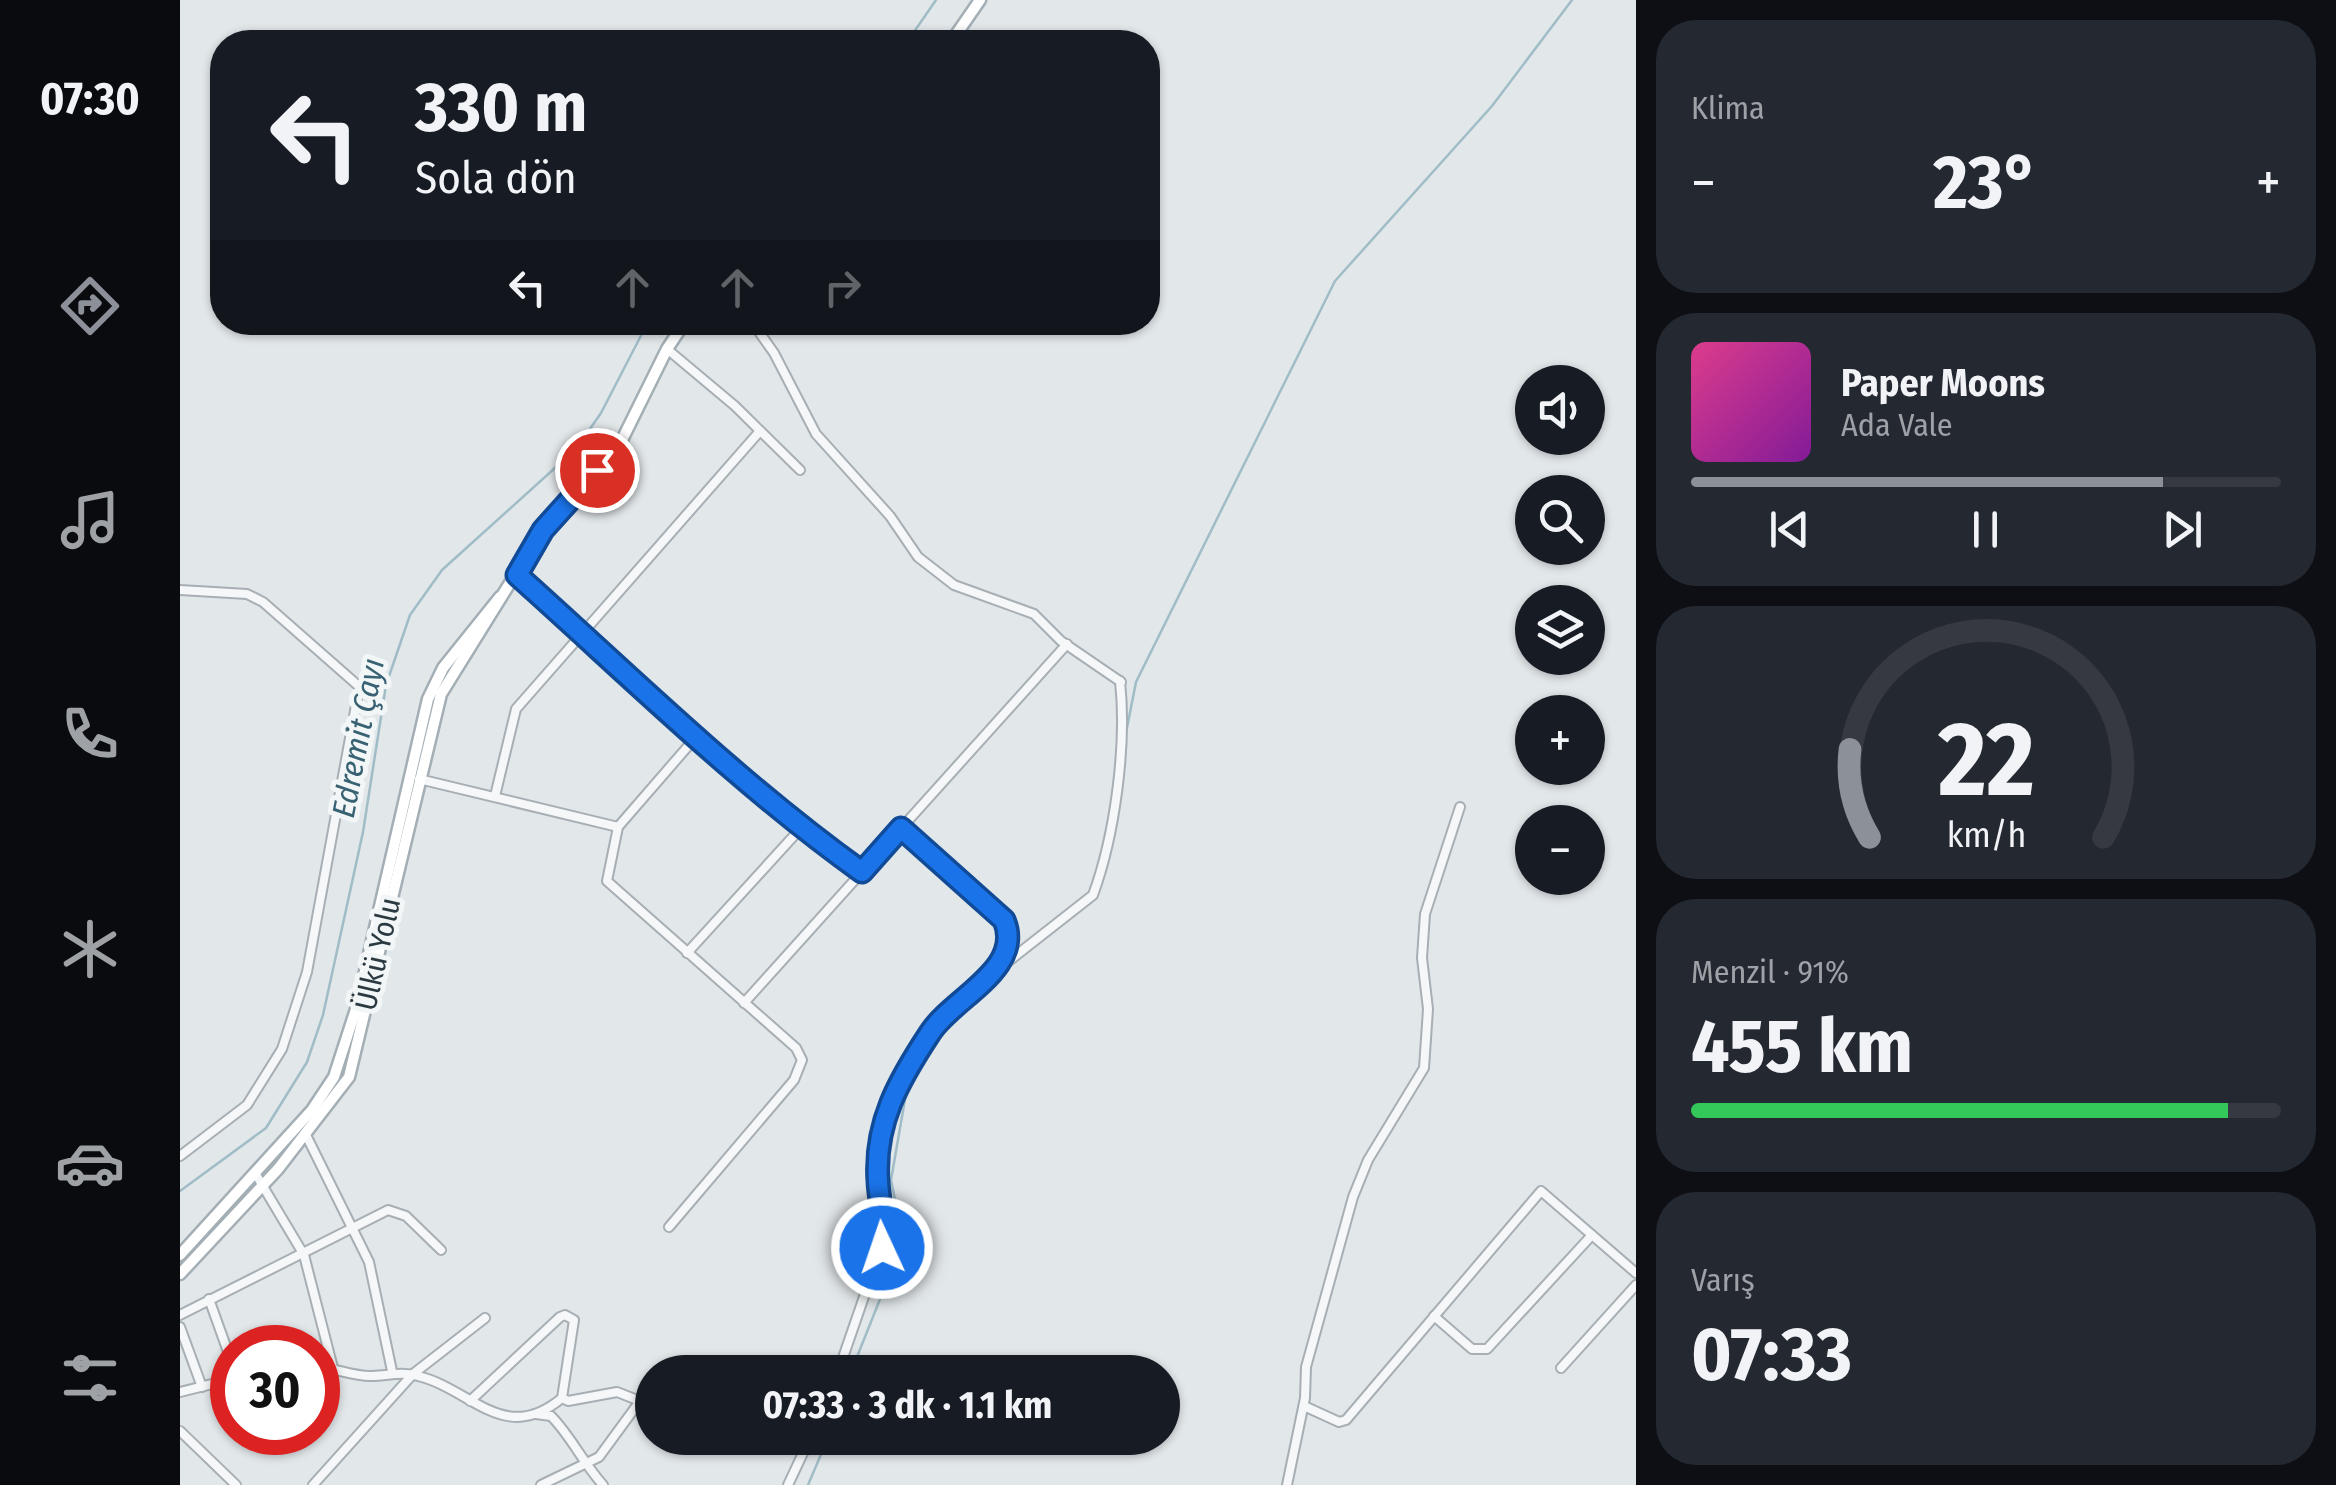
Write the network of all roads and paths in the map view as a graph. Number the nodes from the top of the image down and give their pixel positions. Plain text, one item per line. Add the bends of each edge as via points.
1 (980, 0) edge
2 (959, 30) edge
3 (676, 335) edge
4 (761, 335) edge
5 (667, 348) junction
6 (760, 431) junction
7 (800, 470) dead end
8 (517, 575) junction
9 (180, 590) edge
10 (582, 633) junction
11 (1067, 644) junction
12 (362, 689) dead end
13 (357, 700) dead end
14 (696, 737) junction
15 (414, 778) junction
16 (495, 796) junction
17 (1460, 807) dead end
18 (618, 828) junction
19 (801, 828) junction
20 (901, 828) junction
21 (862, 872) junction
22 (687, 953) junction
23 (1001, 965) junction
24 (744, 1003) junction
25 (306, 1134) junction
26 (180, 1156) edge
27 (255, 1173) junction
28 (264, 1183) junction
29 (669, 1227) dead end
30 (356, 1228) junction
31 (1592, 1235) junction
32 (440, 1250) dead end
33 (180, 1255) edge
34 (304, 1255) junction
35 (1636, 1273) edge
36 (180, 1274) edge
37 (1636, 1285) edge
38 (210, 1299) junction
39 (180, 1315) edge
40 (1434, 1316) junction
41 (485, 1318) dead end
42 (219, 1325) edge
43 (322, 1325) edge
44 (180, 1327) edge
45 (844, 1355) edge
46 (1562, 1368) dead end
47 (340, 1369) edge
48 (392, 1371) junction
49 (413, 1374) junction
50 (210, 1385) edge
51 (202, 1387) junction
52 (180, 1392) edge
53 (562, 1398) junction
54 (470, 1401) junction
55 (1304, 1406) junction
56 (532, 1414) junction
57 (180, 1431) edge
58 (802, 1455) edge
59 (586, 1465) junction
60 (236, 1485) edge
61 (313, 1485) edge
62 (540, 1485) edge
63 (603, 1485) edge
64 (788, 1485) edge
65 (1288, 1485) edge

1 - 2 main road
3 - 5 main road, Ülkü Yolu
4 - 11 street via 816,434 918,557 954,585 1034,614
5 - 6 street
5 - 8 main road, Ülkü Yolu via 620,444 543,530
6 - 7 street
6 - 10 street
8 - 10 street
8 - 15 main road, Ülkü Yolu via 435,682
9 - 12 street via 247,594 263,602
10 - 14 street
10 - 16 street via 516,709
11 - 20 street
11 - 23 street via 1122,683 1124,724 1102,870 1093,895 1067,920
13 - 26 street via 307,972 282,1049 247,1105
14 - 18 street
14 - 19 street
15 - 16 street
15 - 25 main road, Ülkü Yolu via 349,1077
15 - 27 main road, Ülkü Yolu via 334,1077
16 - 18 street
17 - 55 street via 1425,914 1424,1068 1353,1197 1306,1368
18 - 22 street via 607,882
19 - 21 street
19 - 22 street
20 - 21 street
20 - 23 street via 1004,920 1009,933
21 - 24 street
22 - 24 street
23 - 45 street via 949,1008 884,1110 877,1158 885,1236
24 - 29 street via 796,1048 801,1070
25 - 28 main road, Ülkü Yolu
25 - 30 street
27 - 28 street
27 - 33 main road, Ülkü Yolu
28 - 34 street
28 - 36 main road, Ülkü Yolu
30 - 32 street via 395,1210
30 - 34 street
30 - 48 street
31 - 35 street
31 - 40 street via 1487,1349 1472,1349
31 - 40 street via 1541,1191
34 - 38 street
34 - 43 street
37 - 46 street
38 - 39 street
38 - 42 street
40 - 55 street via 1346,1420
41 - 49 street
44 - 51 street
47 - 48 street via 372,1376
48 - 49 street
49 - 54 street
49 - 61 street
50 - 51 street
51 - 52 street
53 - 54 street via 575,1328 565,1315
53 - 56 street
53 - 59 street via 618,1392 640,1401 611,1445
54 - 56 street via 494,1416
55 - 65 street
56 - 59 street via 550,1416
57 - 60 street
58 - 64 street
59 - 62 street
59 - 63 street

